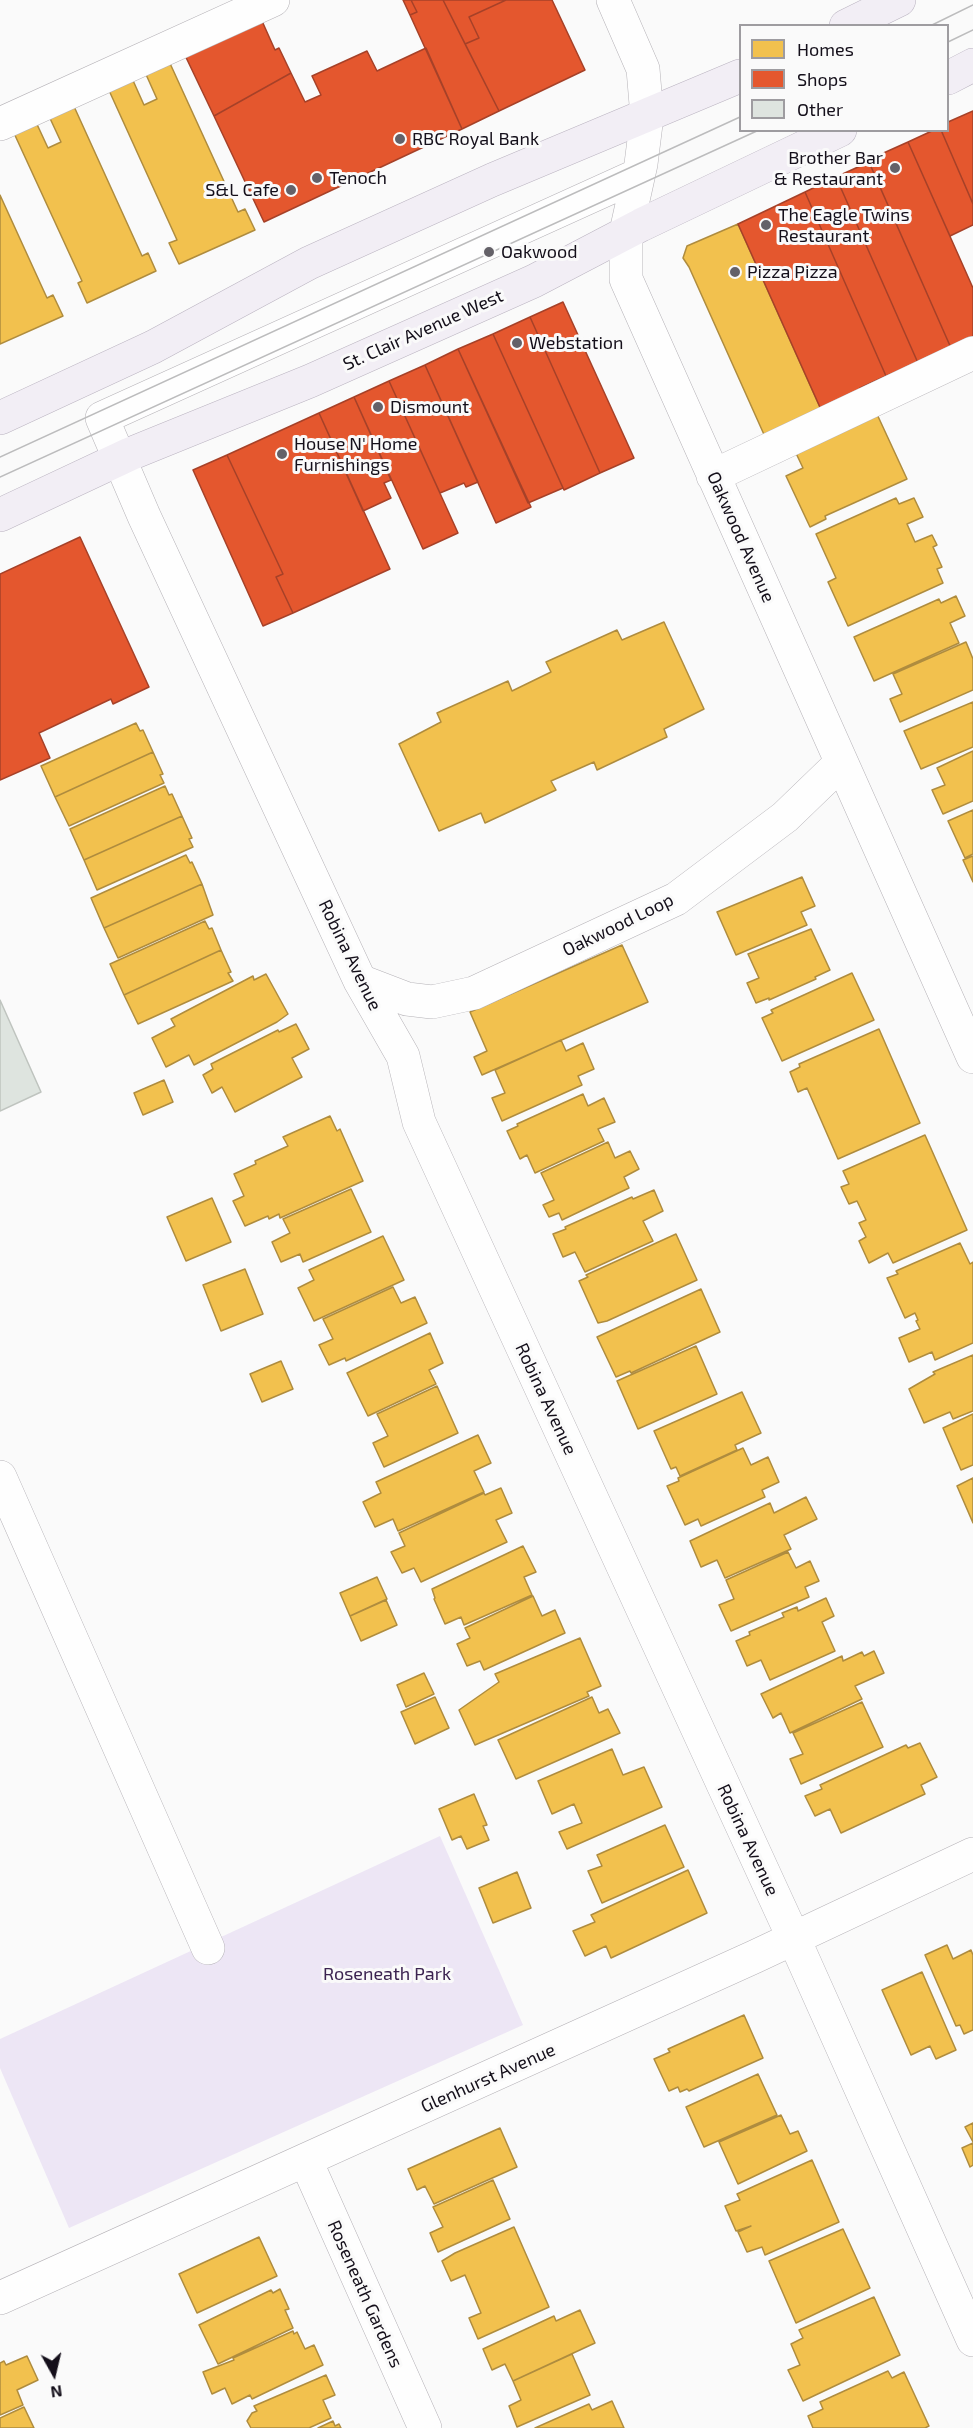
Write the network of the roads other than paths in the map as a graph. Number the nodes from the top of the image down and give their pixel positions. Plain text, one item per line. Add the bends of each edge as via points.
1 (273, 0) edge
2 (613, 0) edge
3 (899, 0) edge
4 (850, 24) edge
5 (973, 65) edge
6 (739, 77) edge
7 (949, 77) edge
8 (647, 116) junction
9 (0, 124) edge
10 (836, 132) edge
11 (638, 175) junction
12 (626, 232) junction
13 (973, 353) edge
14 (0, 418) edge
15 (119, 459) junction
16 (713, 476) junction
17 (0, 515) edge
18 (841, 763) junction
19 (360, 981) junction
20 (973, 1057) edge
21 (0, 1477) edge
22 (973, 1854) edge
23 (794, 1939) junction
24 (208, 1948) dead end
25 (306, 2161) junction
26 (0, 2298) edge
27 (973, 2340) edge
28 (425, 2428) edge

1 - 9 street
2 - 8 street, Oakwood Avenue via 643,69
3 - 4 main road
5 - 7 main road
6 - 8 main road
8 - 11 street, Oakwood Avenue
8 - 14 main road via 492,180 309,263 153,347
10 - 12 main road, St. Clair Avenue West
11 - 12 street, Oakwood Avenue
11 - 15 street, Robina Avenue via 102,418
12 - 15 main road, St. Clair Avenue West via 534,281
12 - 16 street, Oakwood Avenue via 627,279
13 - 16 street
15 - 17 main road, St. Clair Avenue West
15 - 19 street, Robina Avenue
16 - 18 street, Oakwood Avenue
18 - 19 street, Oakwood Loop via 785,817 676,899 474,993 432,1002 407,999
18 - 20 street, Oakwood Avenue
19 - 23 street, Robina Avenue via 403,1056 419,1122
21 - 24 street
22 - 23 street, Glenhurst Avenue
23 - 25 street, Glenhurst Avenue
23 - 27 street, Robina Avenue
25 - 26 street, Glenhurst Avenue
25 - 28 street, Roseneath Gardens

